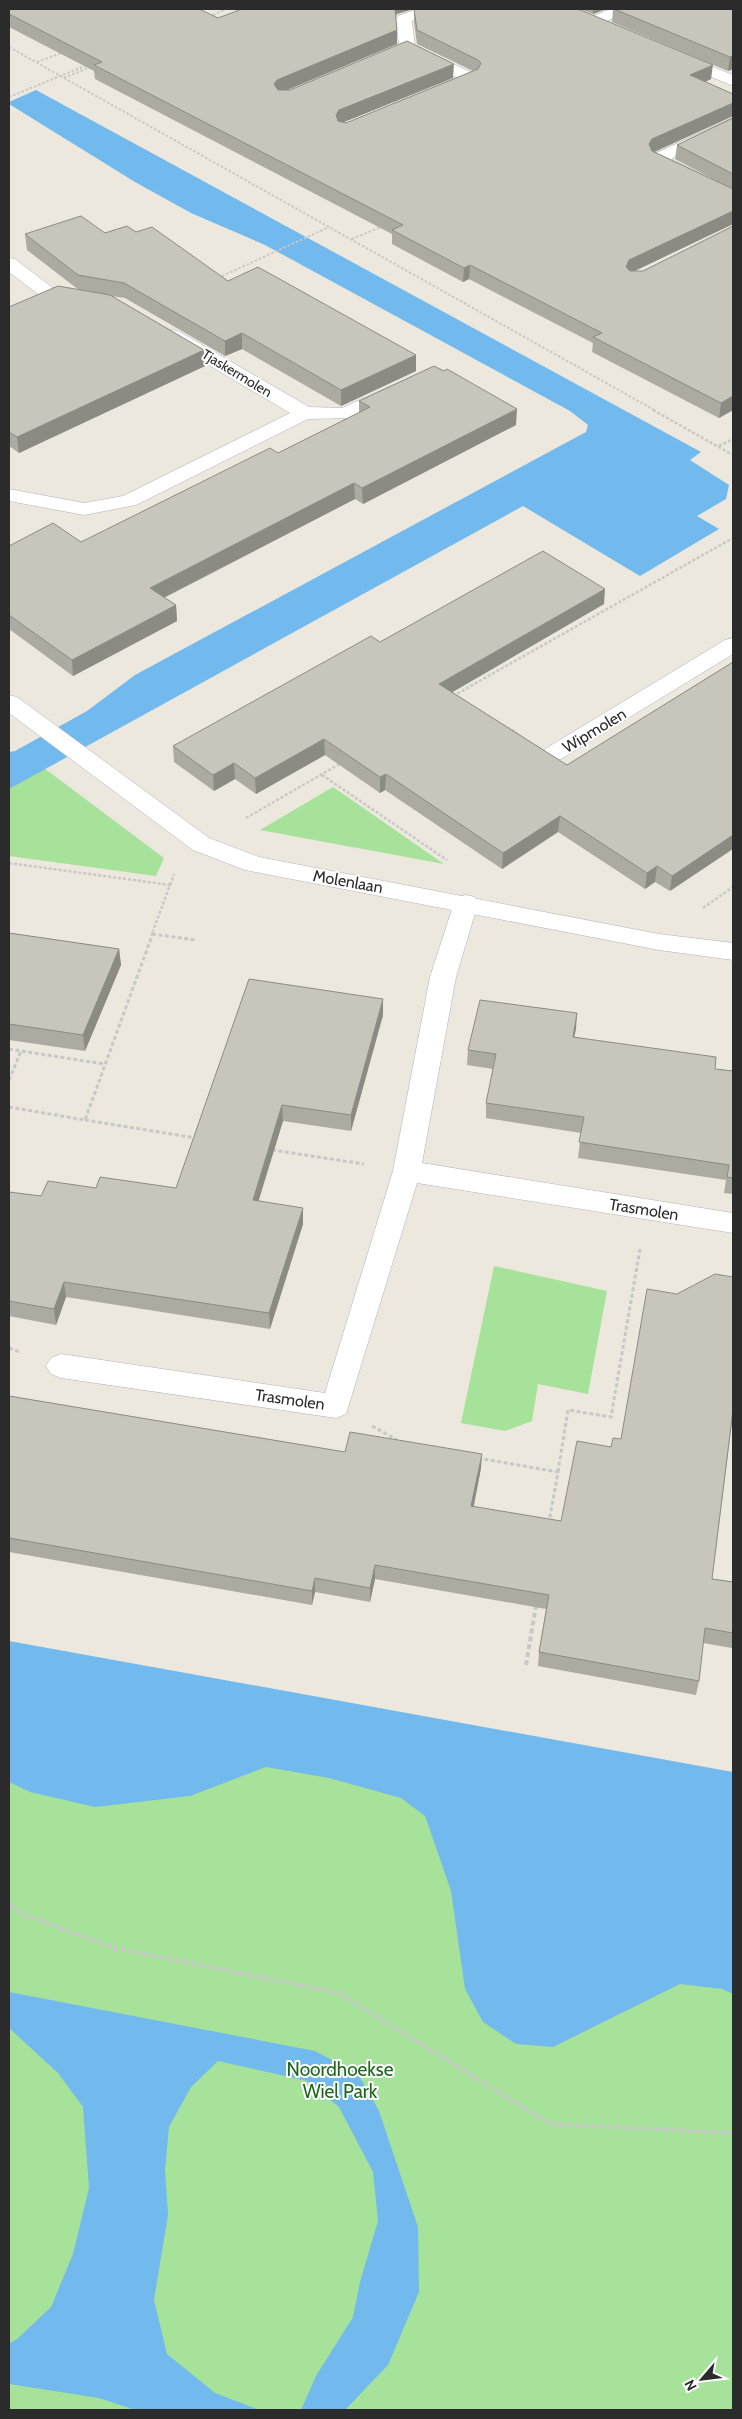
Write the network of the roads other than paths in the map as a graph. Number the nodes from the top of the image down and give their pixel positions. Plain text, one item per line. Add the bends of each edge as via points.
1 (430, 9) edge
2 (623, 9) edge
3 (578, 15) edge
4 (593, 22) junction
5 (612, 30) edge
6 (407, 47) junction
7 (667, 53) edge
8 (363, 65) edge
9 (733, 81) edge
10 (426, 96) edge
11 (733, 123) edge
12 (733, 197) edge
13 (9, 263) edge
14 (97, 301) edge
15 (154, 324) edge
16 (407, 384) edge
17 (304, 413) junction
18 (9, 495) edge
19 (733, 645) edge
20 (9, 702) edge
21 (553, 754) edge
22 (466, 903) junction
23 (733, 952) edge
24 (407, 1171) junction
25 (733, 1223) edge
26 (61, 1366) dead end

1 - 6 street via 404,19
2 - 4 street
3 - 4 street
4 - 5 street
6 - 8 street
6 - 10 street via 471,78
7 - 9 street
11 - 12 street via 658,159
13 - 14 street via 48,293
15 - 17 street, Tjaskermolen
16 - 17 street, Tjaskermolen via 345,414
17 - 18 street, Tjaskermolen via 129,502 84,509
19 - 21 street, Wipmolen
20 - 22 street, Molenlaan via 201,844 254,864
22 - 23 street, Molenlaan via 658,942
22 - 24 street, Trasmolen via 443,977
24 - 25 street, Trasmolen
24 - 26 street, Trasmolen via 336,1406

